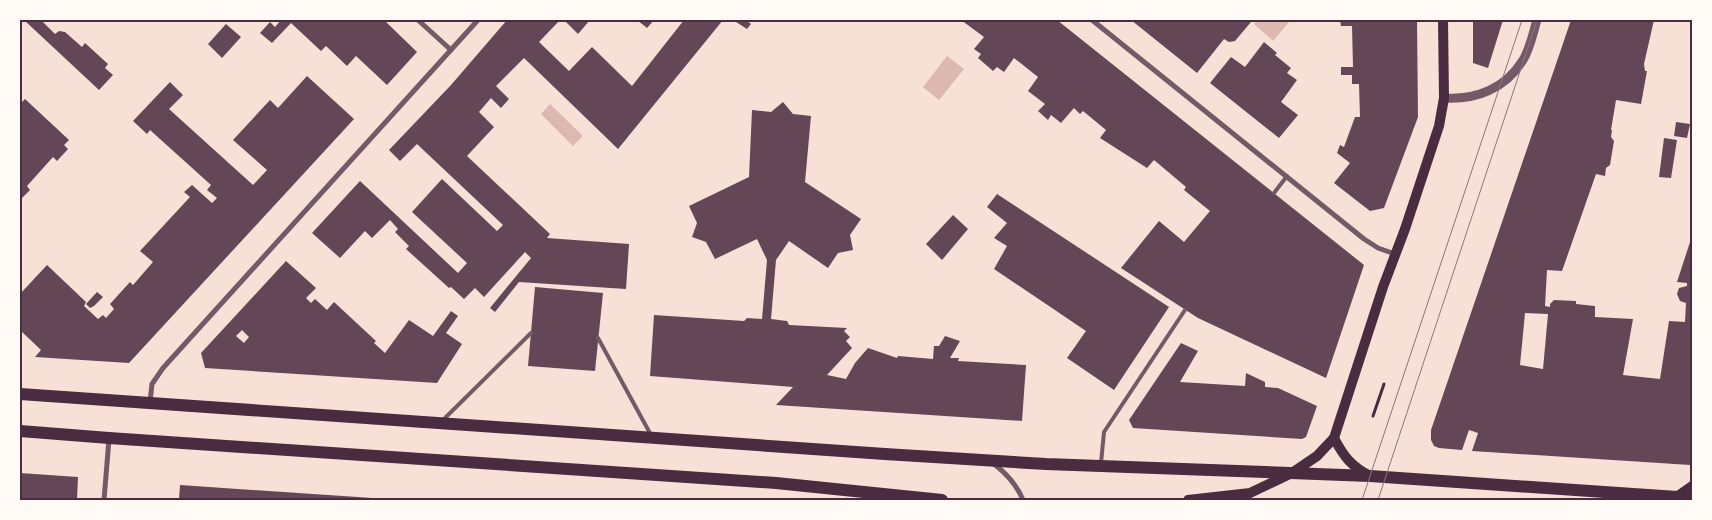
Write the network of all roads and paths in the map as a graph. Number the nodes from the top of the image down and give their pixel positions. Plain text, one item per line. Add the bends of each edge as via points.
1 (418, 20) edge
2 (478, 20) edge
3 (1092, 20) edge
4 (1443, 20) edge
5 (1537, 20) edge
6 (451, 50) junction
7 (1444, 98) junction
8 (1287, 176) junction
9 (1274, 193) dead end
10 (1395, 254) junction
11 (1186, 310) dead end
12 (531, 333) dead end
13 (598, 338) dead end
14 (1384, 384) dead end
15 (20, 394) edge
16 (150, 402) junction
17 (1373, 416) dead end
18 (440, 423) junction
19 (20, 431) edge
20 (652, 437) junction
21 (109, 438) junction
22 (1334, 438) junction
23 (990, 460) junction
24 (1100, 465) junction
25 (1292, 473) junction
26 (1370, 476) junction
27 (1692, 486) edge
28 (1674, 498) edge
29 (1692, 498) edge
30 (104, 500) edge
31 (942, 500) edge
32 (1023, 500) edge
33 (1188, 500) edge

1 - 6 street
2 - 6 street
3 - 8 street
4 - 7 main road
5 - 7 street via 1524,59 1512,75 1500,85 1475,96
6 - 16 street via 163,368 152,384
7 - 10 main road via 1439,126
8 - 9 lane
8 - 10 street via 1364,239
10 - 22 main road
11 - 24 lane via 1104,432
12 - 18 lane
13 - 20 lane
14 - 17 path
15 - 16 main road
16 - 18 main road
18 - 20 main road
19 - 21 main road
20 - 23 main road
21 - 30 street
21 - 31 main road via 766,483
22 - 25 main road via 1317,456
22 - 26 main road via 1355,468
23 - 24 main road
23 - 32 street via 1006,473
24 - 25 main road
25 - 26 main road
25 - 33 main road via 1250,493
26 - 28 main road
27 - 28 main road
28 - 29 main road

